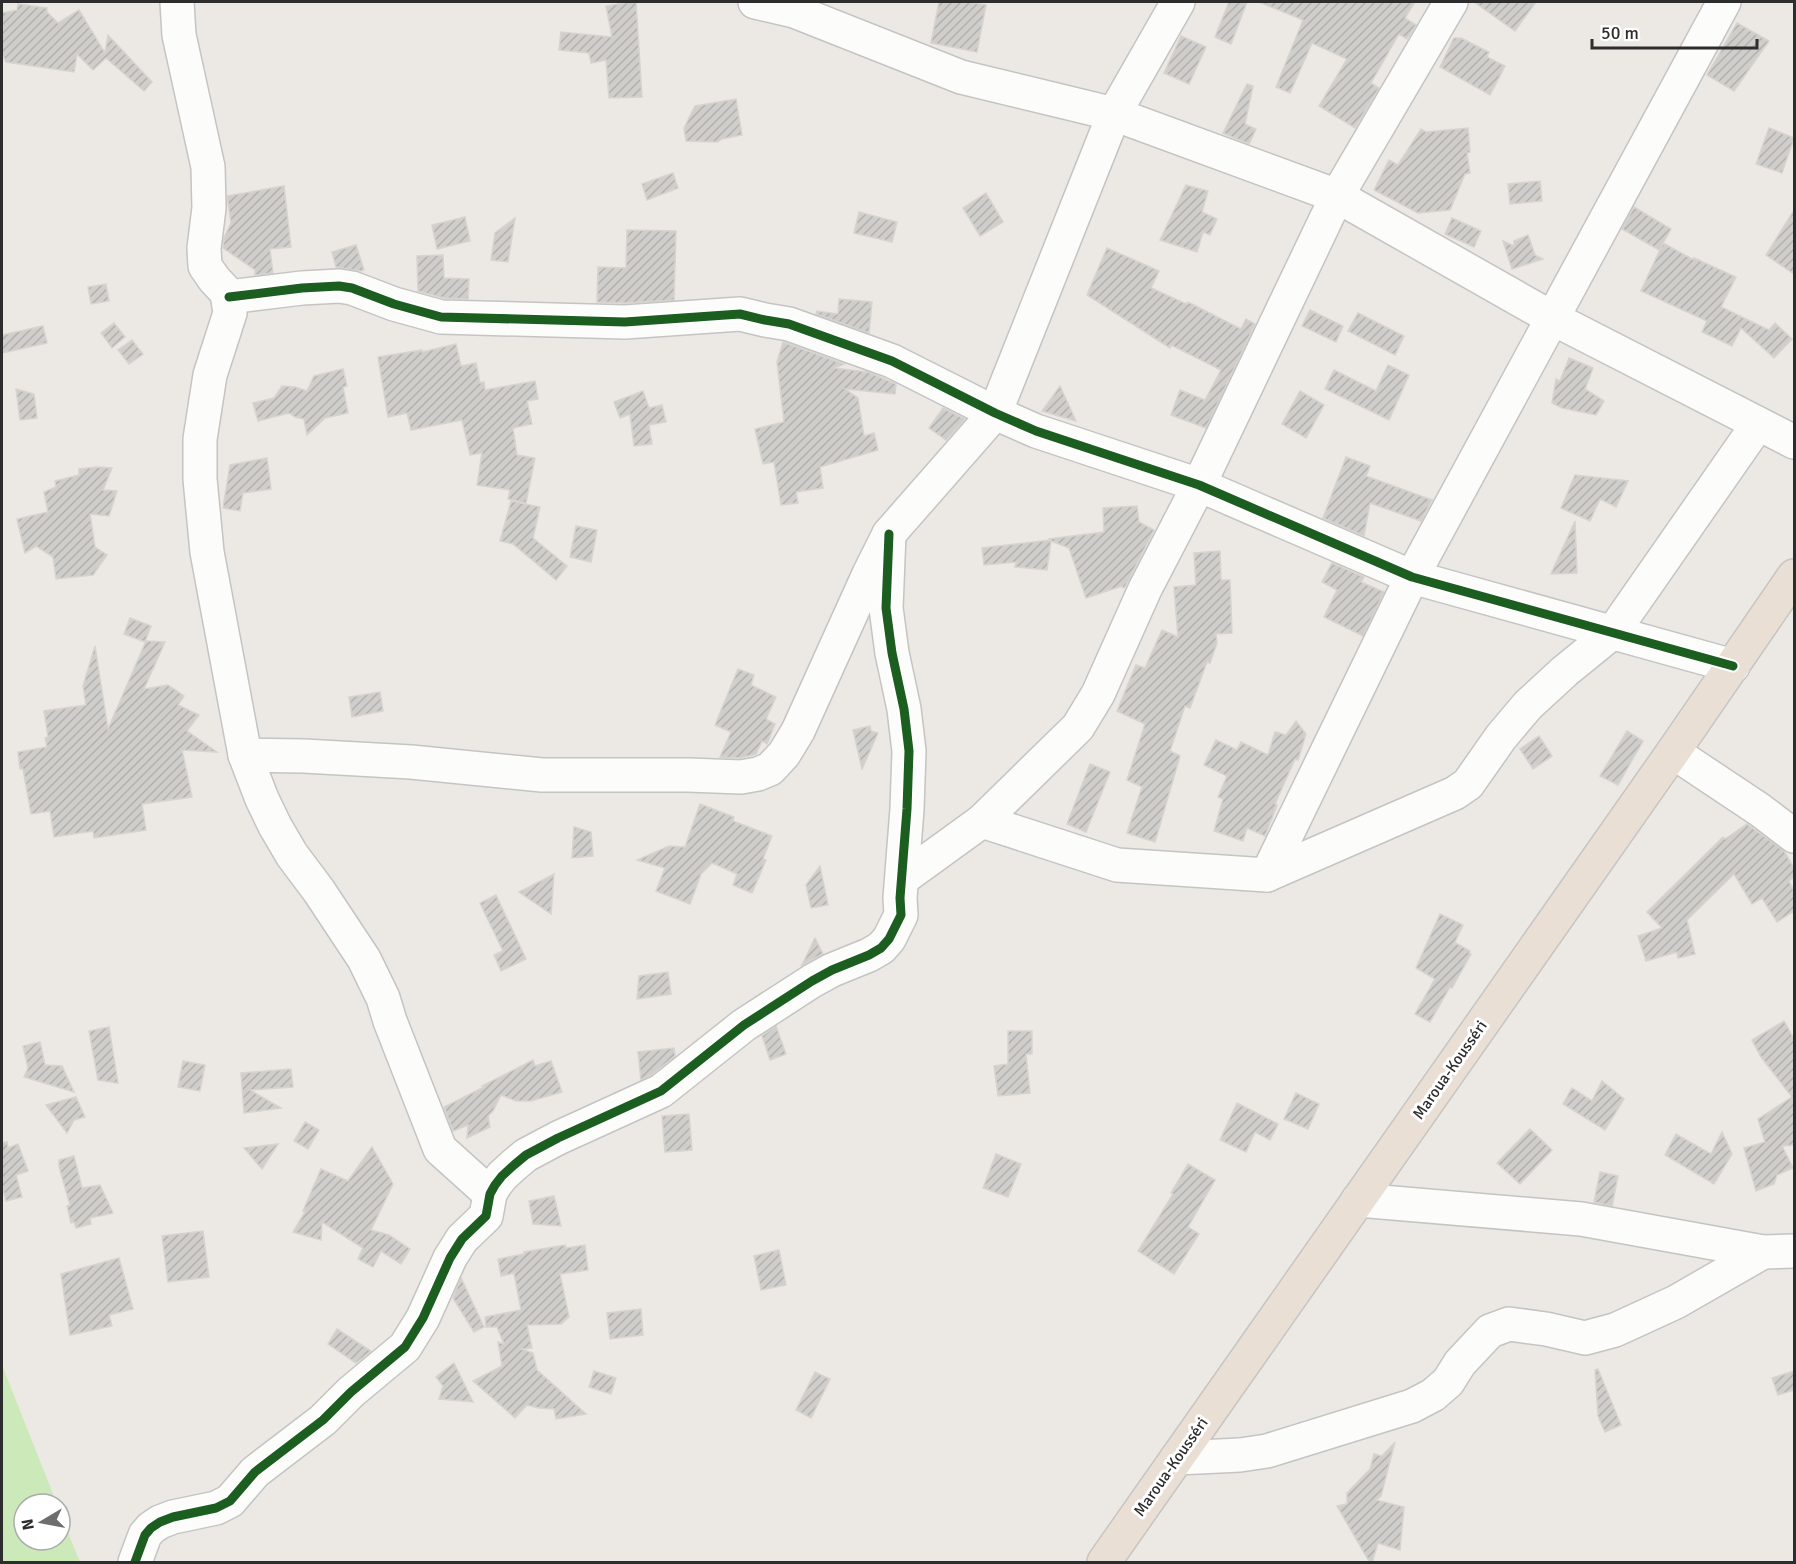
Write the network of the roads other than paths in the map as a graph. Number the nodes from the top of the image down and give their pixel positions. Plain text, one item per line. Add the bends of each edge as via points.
1 (177, 2) edge
2 (755, 2) edge
3 (1178, 2) edge
4 (1451, 2) edge
5 (1724, 2) edge
6 (1114, 114) junction
7 (1337, 196) junction
8 (229, 297) junction
9 (1552, 318) junction
10 (995, 413) junction
11 (1758, 424) junction
12 (1794, 442) edge
13 (1199, 485) junction
14 (889, 534) junction
15 (1794, 576) edge
16 (1412, 577) junction
17 (1612, 633) junction
18 (1733, 666) junction
19 (1673, 752) junction
20 (245, 755) junction
21 (982, 821) junction
22 (1794, 836) edge
23 (1267, 875) junction
24 (902, 879) junction
25 (490, 1194) junction
26 (1358, 1200) junction
27 (1779, 1252) edge
28 (1177, 1458) junction
29 (135, 1563) edge
30 (1104, 1563) edge

1 - 8 street via 179,35 208,167 205,266
2 - 6 street via 794,11 961,76
3 - 6 street
4 - 7 street
5 - 9 street
6 - 7 street
6 - 10 street
7 - 9 street
7 - 13 street
8 - 10 street via 339,286 441,317 625,322 740,314 789,324 892,361
8 - 20 street via 230,313 210,375 205,406 200,479 207,552
9 - 11 street
9 - 16 street
10 - 13 street via 1036,431
10 - 14 street
11 - 12 street
11 - 17 street
13 - 16 street
13 - 21 street via 1078,727
14 - 20 street via 798,731 778,762 758,774 542,775 411,762
14 - 24 street via 886,608 909,751
15 - 18 highway, Maroua-Kousséri
16 - 17 street
16 - 23 street
17 - 18 street
17 - 23 street via 1528,705 1468,784
18 - 19 highway, Maroua-Kousséri
19 - 22 street
19 - 26 highway, Maroua-Kousséri
20 - 25 street via 275,826 364,959 383,998 440,1149
21 - 23 street via 1117,865
21 - 24 street
24 - 25 street via 901,915 881,948 812,981 744,1025 661,1091 526,1155 502,1176
25 - 29 street via 486,1216 462,1239 450,1258 405,1347 323,1420 255,1472 230,1501 173,1517 151,1528
26 - 27 street via 1581,1219
26 - 28 highway, Maroua-Kousséri
27 - 28 street via 1615,1330 1585,1338 1509,1324 1490,1331 1448,1382 1412,1406 1267,1451
28 - 30 highway, Maroua-Kousséri

